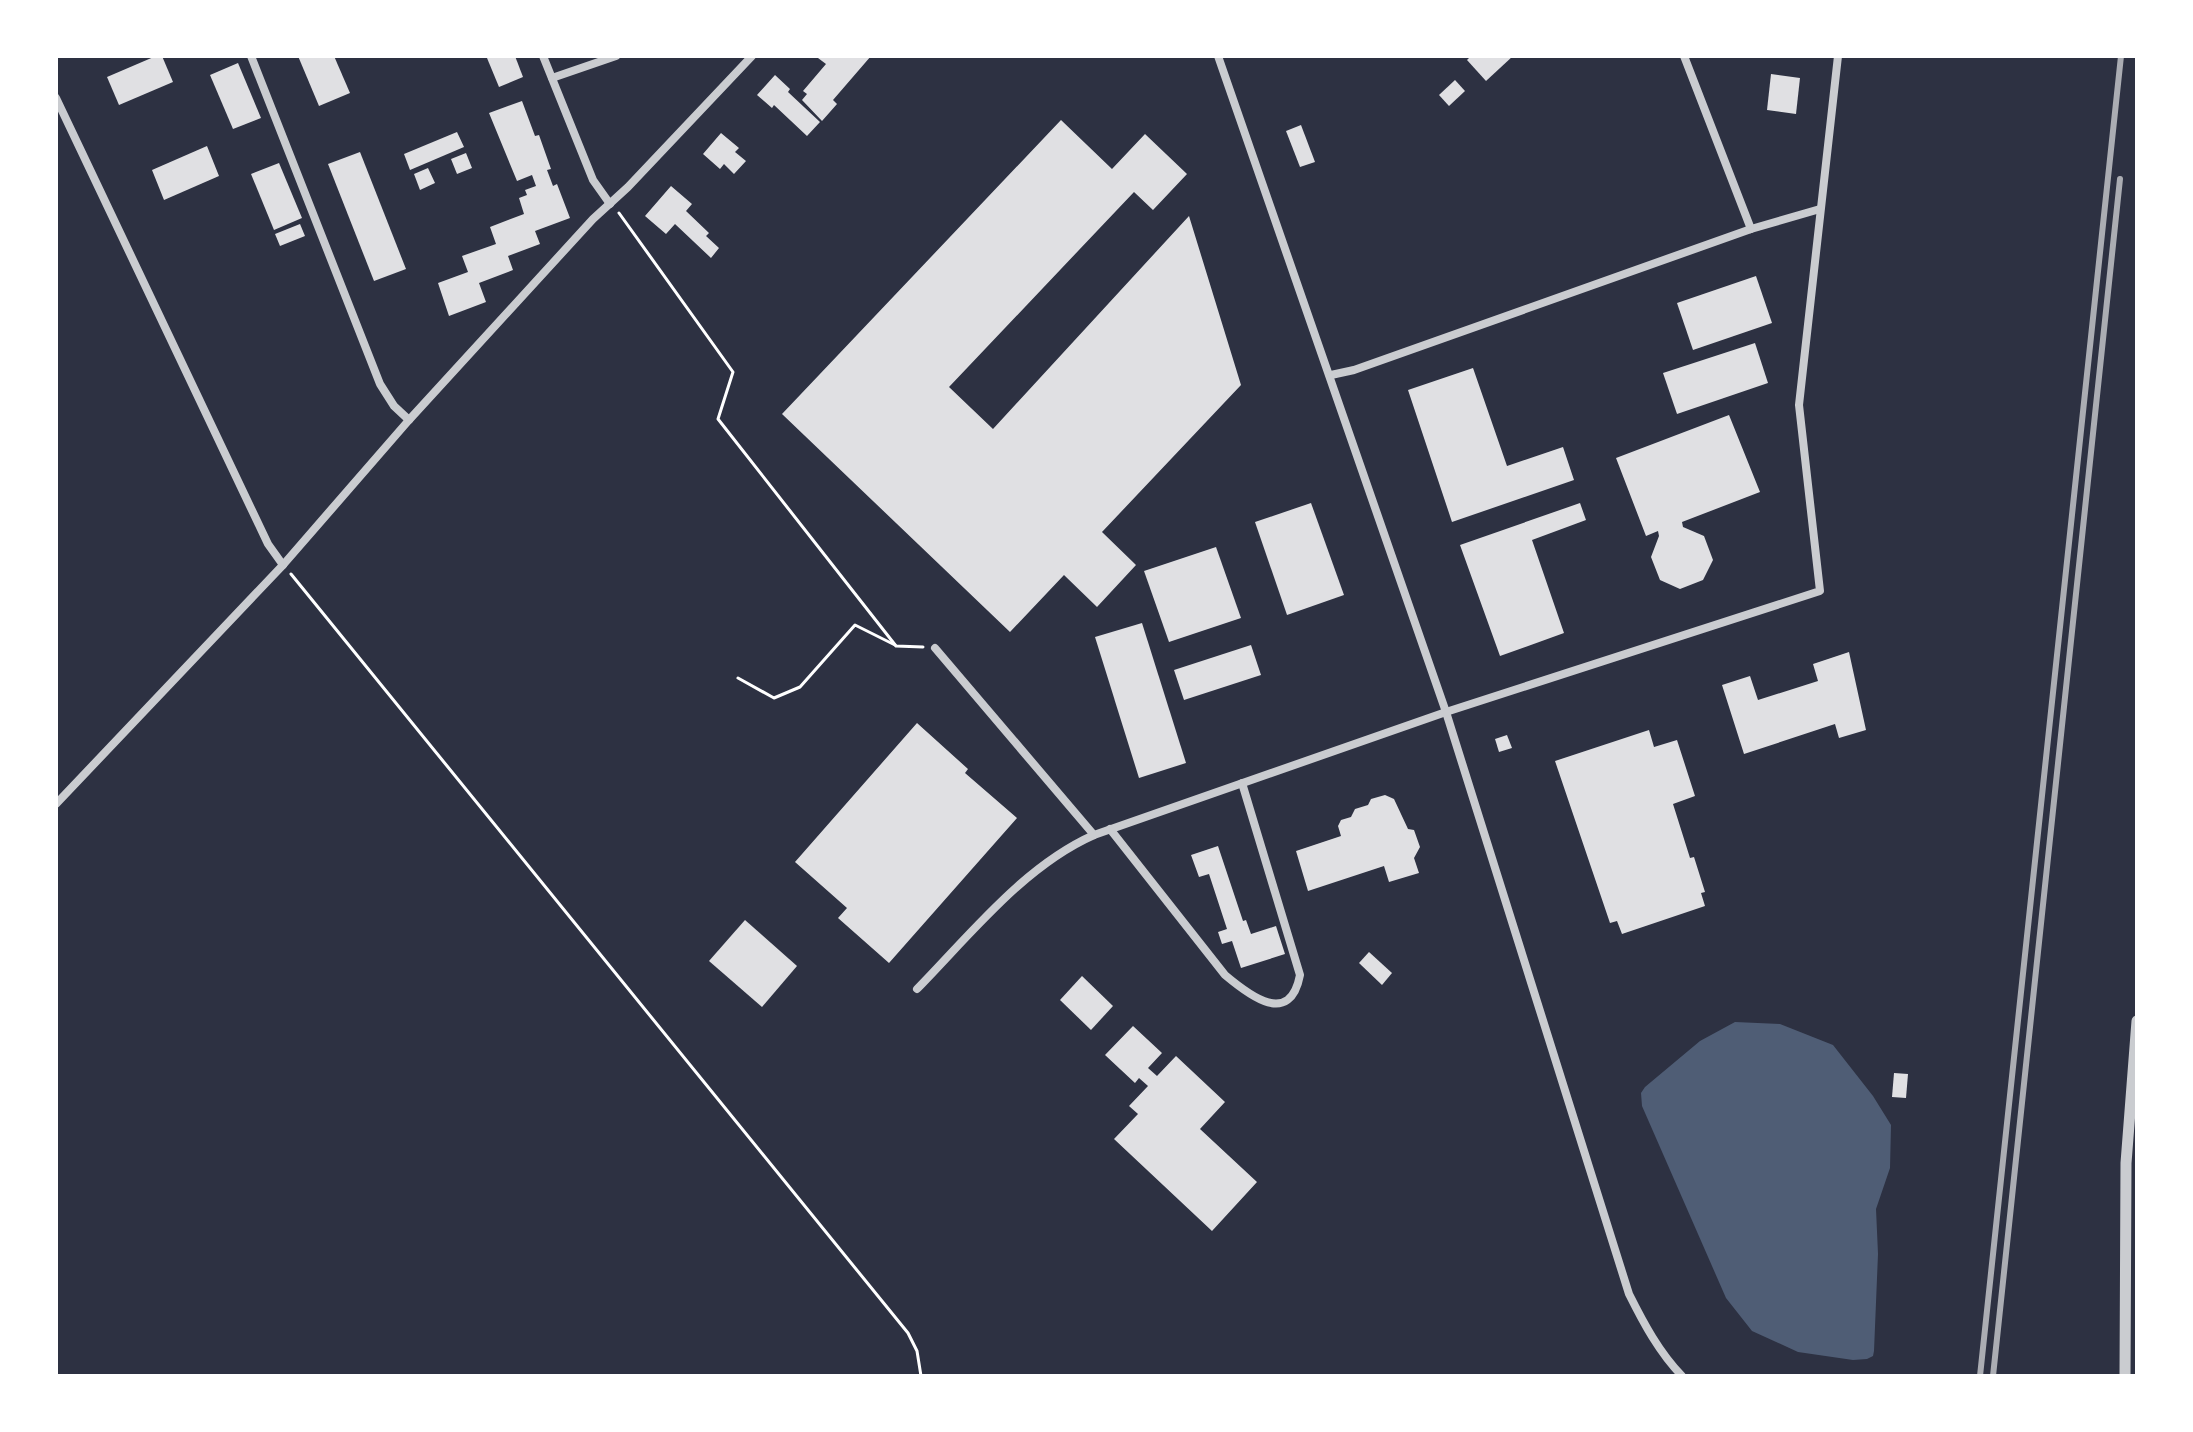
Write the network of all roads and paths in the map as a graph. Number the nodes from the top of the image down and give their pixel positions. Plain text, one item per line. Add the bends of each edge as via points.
1 (251, 56) edge
2 (543, 56) edge
3 (616, 56) edge
4 (752, 56) edge
5 (1218, 56) edge
6 (1684, 56) edge
7 (1838, 56) edge
8 (552, 78) junction
9 (56, 98) edge
10 (610, 204) junction
11 (1820, 209) junction
12 (1751, 229) junction
13 (1331, 375) junction
14 (409, 420) junction
15 (283, 565) junction
16 (896, 646) junction
17 (935, 648) joint
18 (738, 678) dead end
19 (1446, 712) junction
20 (1242, 783) junction
21 (56, 804) edge
22 (1110, 829) junction
23 (1094, 835) junction
24 (917, 989) dead end
25 (2137, 1021) edge
26 (921, 1376) edge
27 (1682, 1376) edge
28 (2125, 1376) edge

1 - 14 street via 380,384
2 - 8 street
3 - 8 street
4 - 10 street
5 - 13 street
6 - 12 street
7 - 11 street
8 - 10 street via 593,180
9 - 15 street via 268,544
10 - 14 street
10 - 16 path via 733,372 718,419
11 - 12 street
11 - 19 street via 1799,405 1820,591
12 - 13 street
13 - 19 street
14 - 15 street
15 - 21 street
15 - 26 path via 908,1333
16 - 17 path
16 - 18 path via 855,625 800,687 774,698
17 - 23 street
19 - 20 street
19 - 27 street via 1629,1294
20 - 22 street
20 - 22 street via 1300,975 1298,986 1281,1003 1268,1004 1248,995 1225,975
22 - 23 street
23 - 24 street via 1033,872
25 - 28 street via 2126,1163

